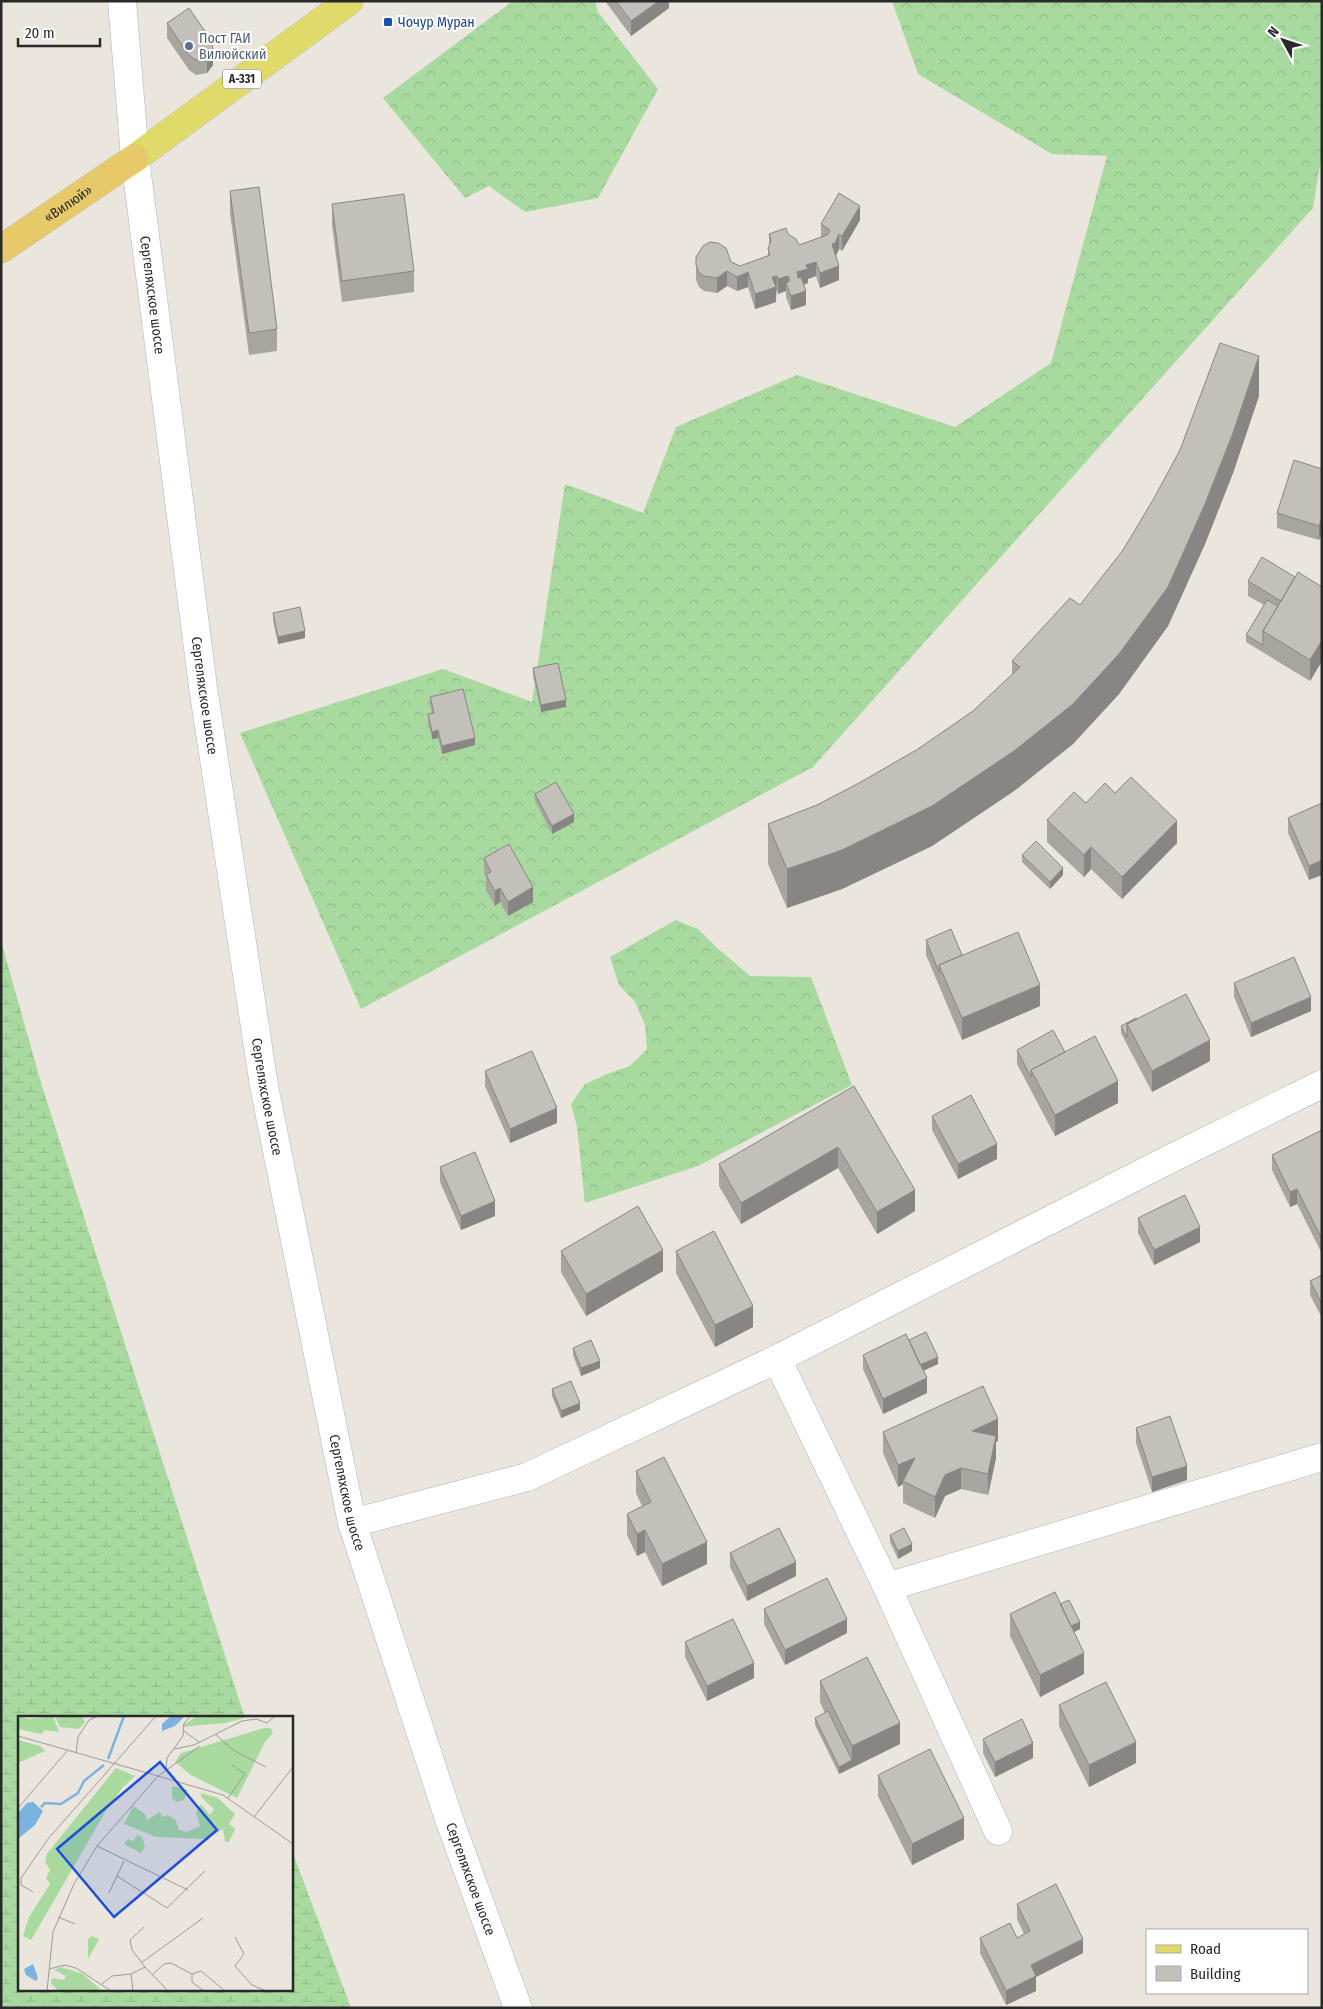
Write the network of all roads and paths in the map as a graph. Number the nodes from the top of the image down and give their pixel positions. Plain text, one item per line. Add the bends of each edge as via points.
1 (122, 1) edge
2 (349, 1) edge
3 (135, 158) junction
4 (1, 249) edge
5 (1322, 1084) edge
6 (777, 1359) junction
7 (1322, 1457) edge
8 (352, 1523) junction
9 (887, 1587) junction
10 (998, 1831) dead end
11 (518, 2008) edge

1 - 3 street, Сергеляхское шоссе
2 - 3 main road, А-331
3 - 4 highway, «Вилюй» / А-331
3 - 8 street, Сергеляхское шоссе via 203,687 264,1086
5 - 6 street
6 - 8 street via 527,1477
6 - 9 street
7 - 9 street
8 - 11 street, Сергеляхское шоссе via 449,1819
9 - 10 street

